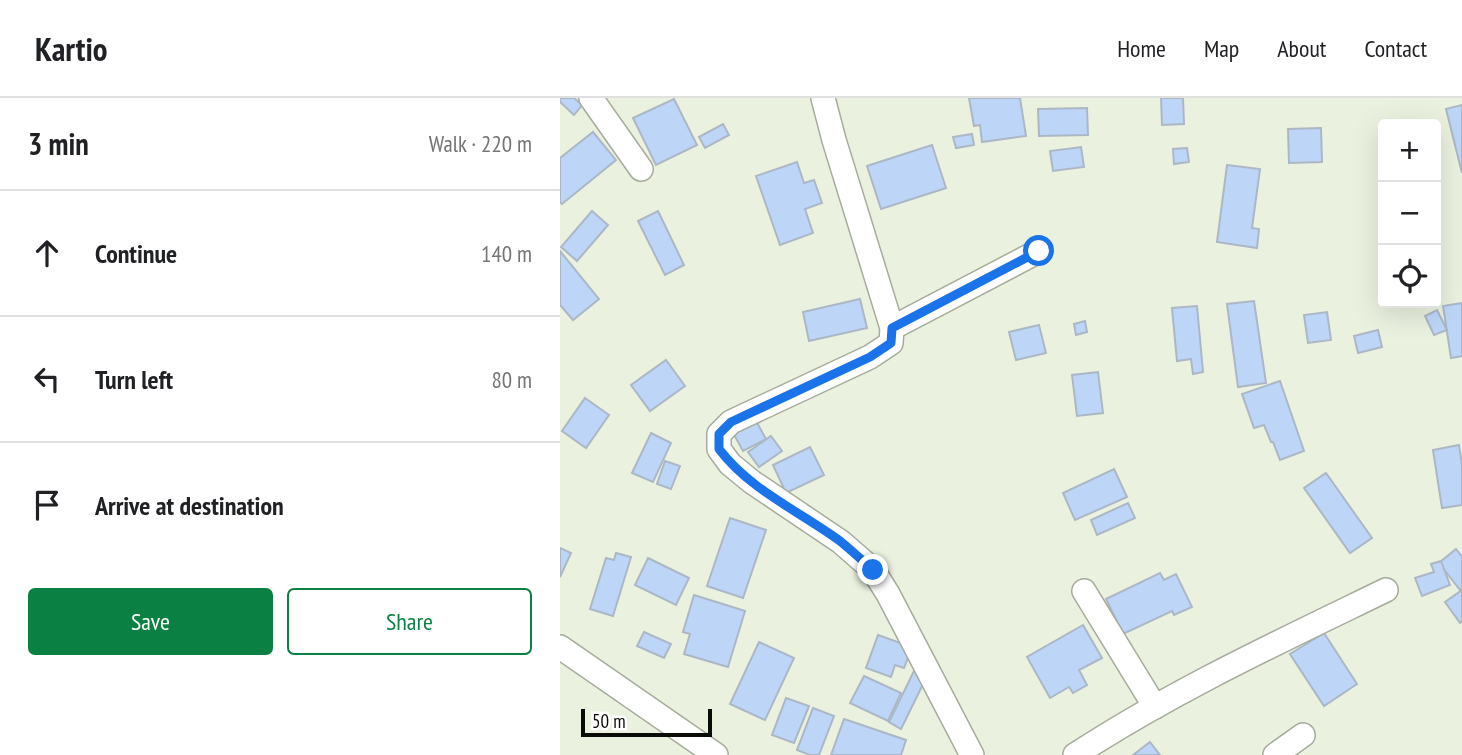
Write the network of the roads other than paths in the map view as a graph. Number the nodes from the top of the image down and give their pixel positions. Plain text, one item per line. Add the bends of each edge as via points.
1 (592, 98) edge
2 (824, 98) edge
3 (641, 169) dead end
4 (1039, 251) dead end
5 (892, 328) junction
6 (1386, 590) dead end
7 (1084, 591) dead end
8 (560, 647) edge
9 (1155, 706) junction
10 (1303, 736) dead end
11 (716, 755) edge
12 (972, 755) edge
13 (1075, 755) edge
14 (1275, 755) edge

1 - 3 street
2 - 5 street
4 - 5 street
5 - 12 street via 891,343 870,357 731,422 719,434 719,449 752,482 841,542 873,570
6 - 9 street
7 - 9 street
8 - 11 street
9 - 13 street
10 - 14 street

